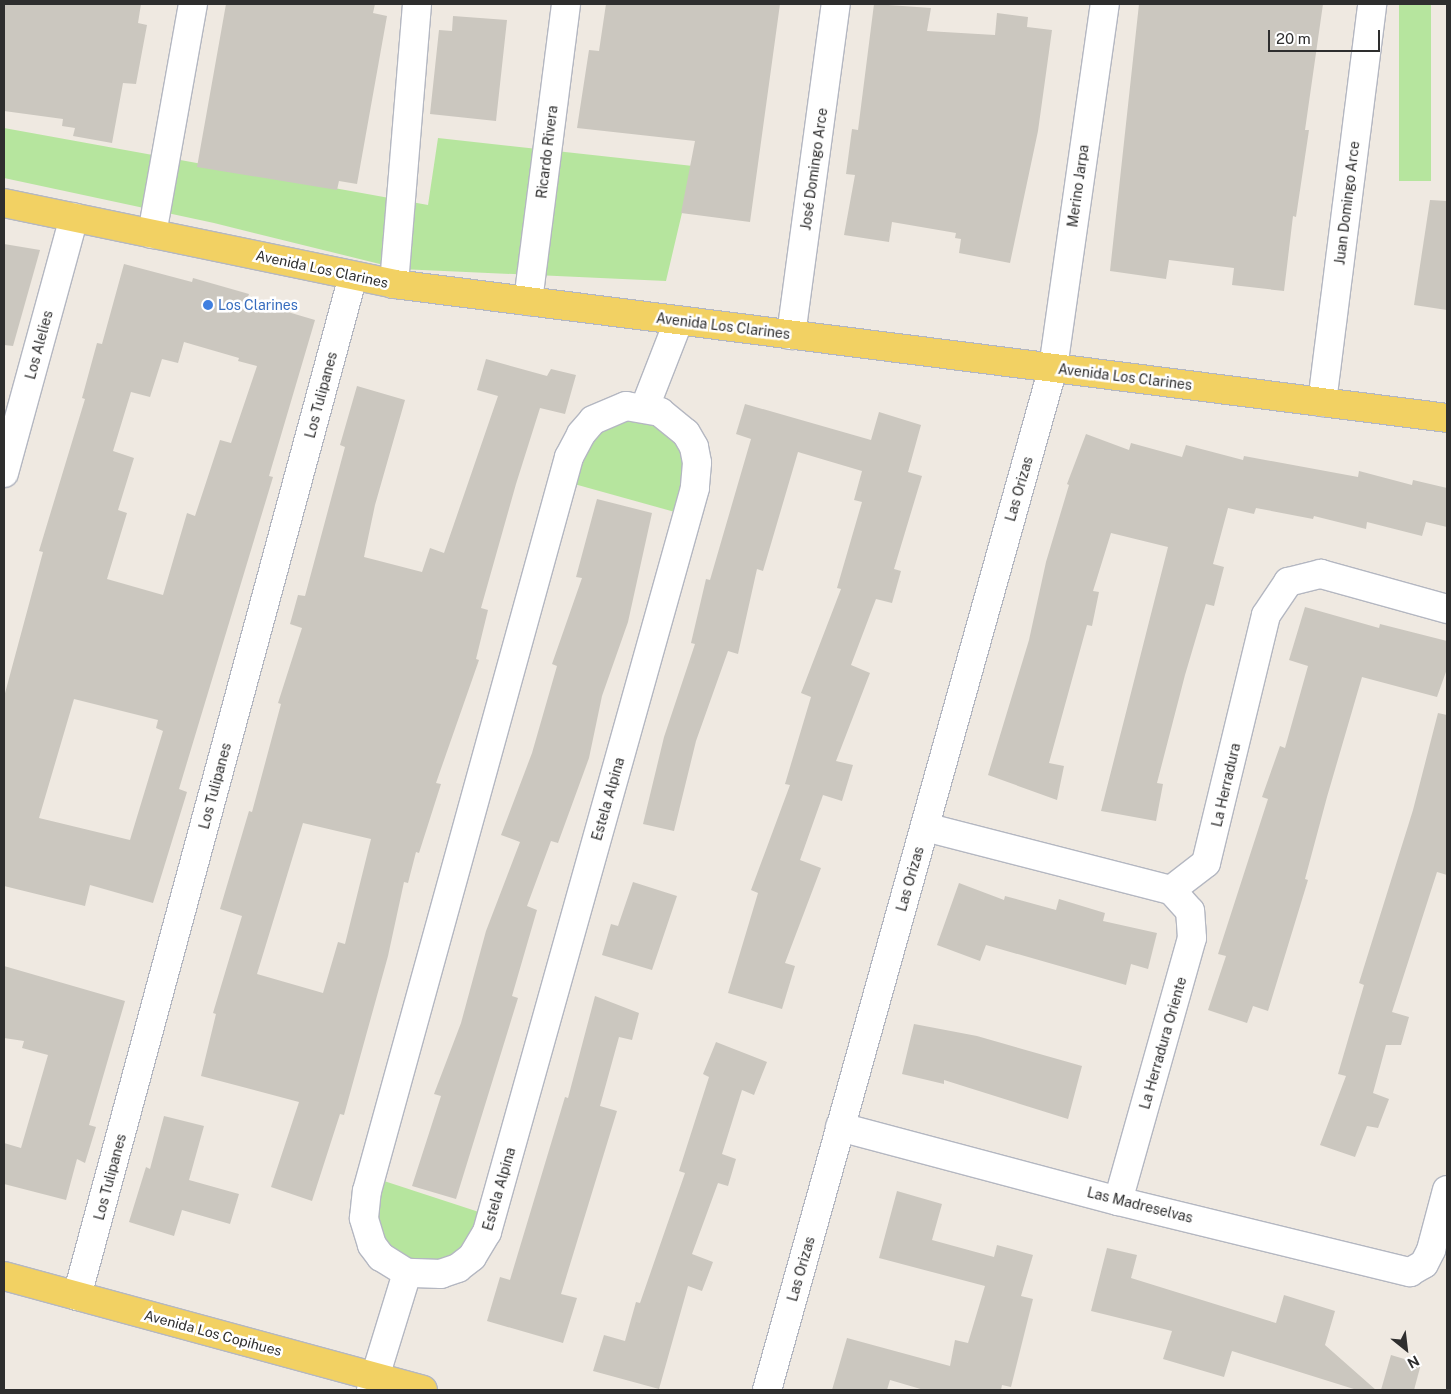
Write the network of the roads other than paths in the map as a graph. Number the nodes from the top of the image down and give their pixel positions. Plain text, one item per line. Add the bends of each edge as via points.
1 (193, 4) edge
2 (417, 4) edge
3 (566, 4) edge
4 (836, 4) edge
5 (1105, 4) edge
6 (1372, 4) edge
7 (4, 203) edge
8 (74, 217) junction
9 (152, 234) junction
10 (353, 276) junction
11 (394, 284) junction
12 (528, 301) junction
13 (679, 320) junction
14 (792, 335) junction
15 (1053, 368) junction
16 (1322, 402) junction
17 (645, 407) junction
18 (1447, 418) edge
19 (4, 473) edge
20 (1447, 610) edge
21 (925, 827) junction
22 (1171, 890) junction
23 (840, 1127) junction
24 (1447, 1190) edge
25 (1118, 1200) junction
26 (407, 1273) junction
27 (4, 1276) edge
28 (78, 1296) junction
29 (373, 1384) edge
30 (423, 1390) edge
31 (767, 1390) edge

1 - 9 street
2 - 11 street
3 - 12 street, Ricardo Rivera
4 - 14 street, José Domingo Arce
5 - 15 street, Merino Jarpa
6 - 16 street, Juan Domingo Arce
7 - 8 main road, Avenida Los Clarines
8 - 9 main road, Avenida Los Clarines
8 - 19 street, Los Alelies
9 - 10 main road, Avenida Los Clarines
10 - 11 main road, Avenida Los Clarines
10 - 28 street, Los Tulipanes
11 - 12 main road, Avenida Los Clarines
12 - 13 main road, Avenida Los Clarines
13 - 14 main road, Avenida Los Clarines
13 - 17 street
14 - 15 main road, Avenida Los Clarines
15 - 16 main road, Avenida Los Clarines
15 - 21 street, Las Orizas
16 - 18 main road, Avenida Los Clarines
17 - 26 street, Estela Alpina via 626,406 593,420 569,457 558,495 364,1204 364,1218 372,1246 381,1257
17 - 26 street, Estela Alpina via 674,420 686,433 694,447 697,463 695,488 487,1232 472,1258 458,1268 441,1274
20 - 22 street, La Herradura via 1321,574 1288,582 1266,615 1206,863
21 - 22 street
21 - 23 street, Las Orizas
22 - 25 street, La Herradura Oriente via 1190,910 1192,938
23 - 25 street, Las Madreselvas
23 - 31 street, Las Orizas
24 - 25 street, Las Madreselvas via 1431,1250 1424,1264 1410,1272
26 - 29 street
27 - 28 main road, Avenida Los Copihues
28 - 29 main road, Avenida Los Copihues
29 - 30 main road, Avenida Los Copihues

